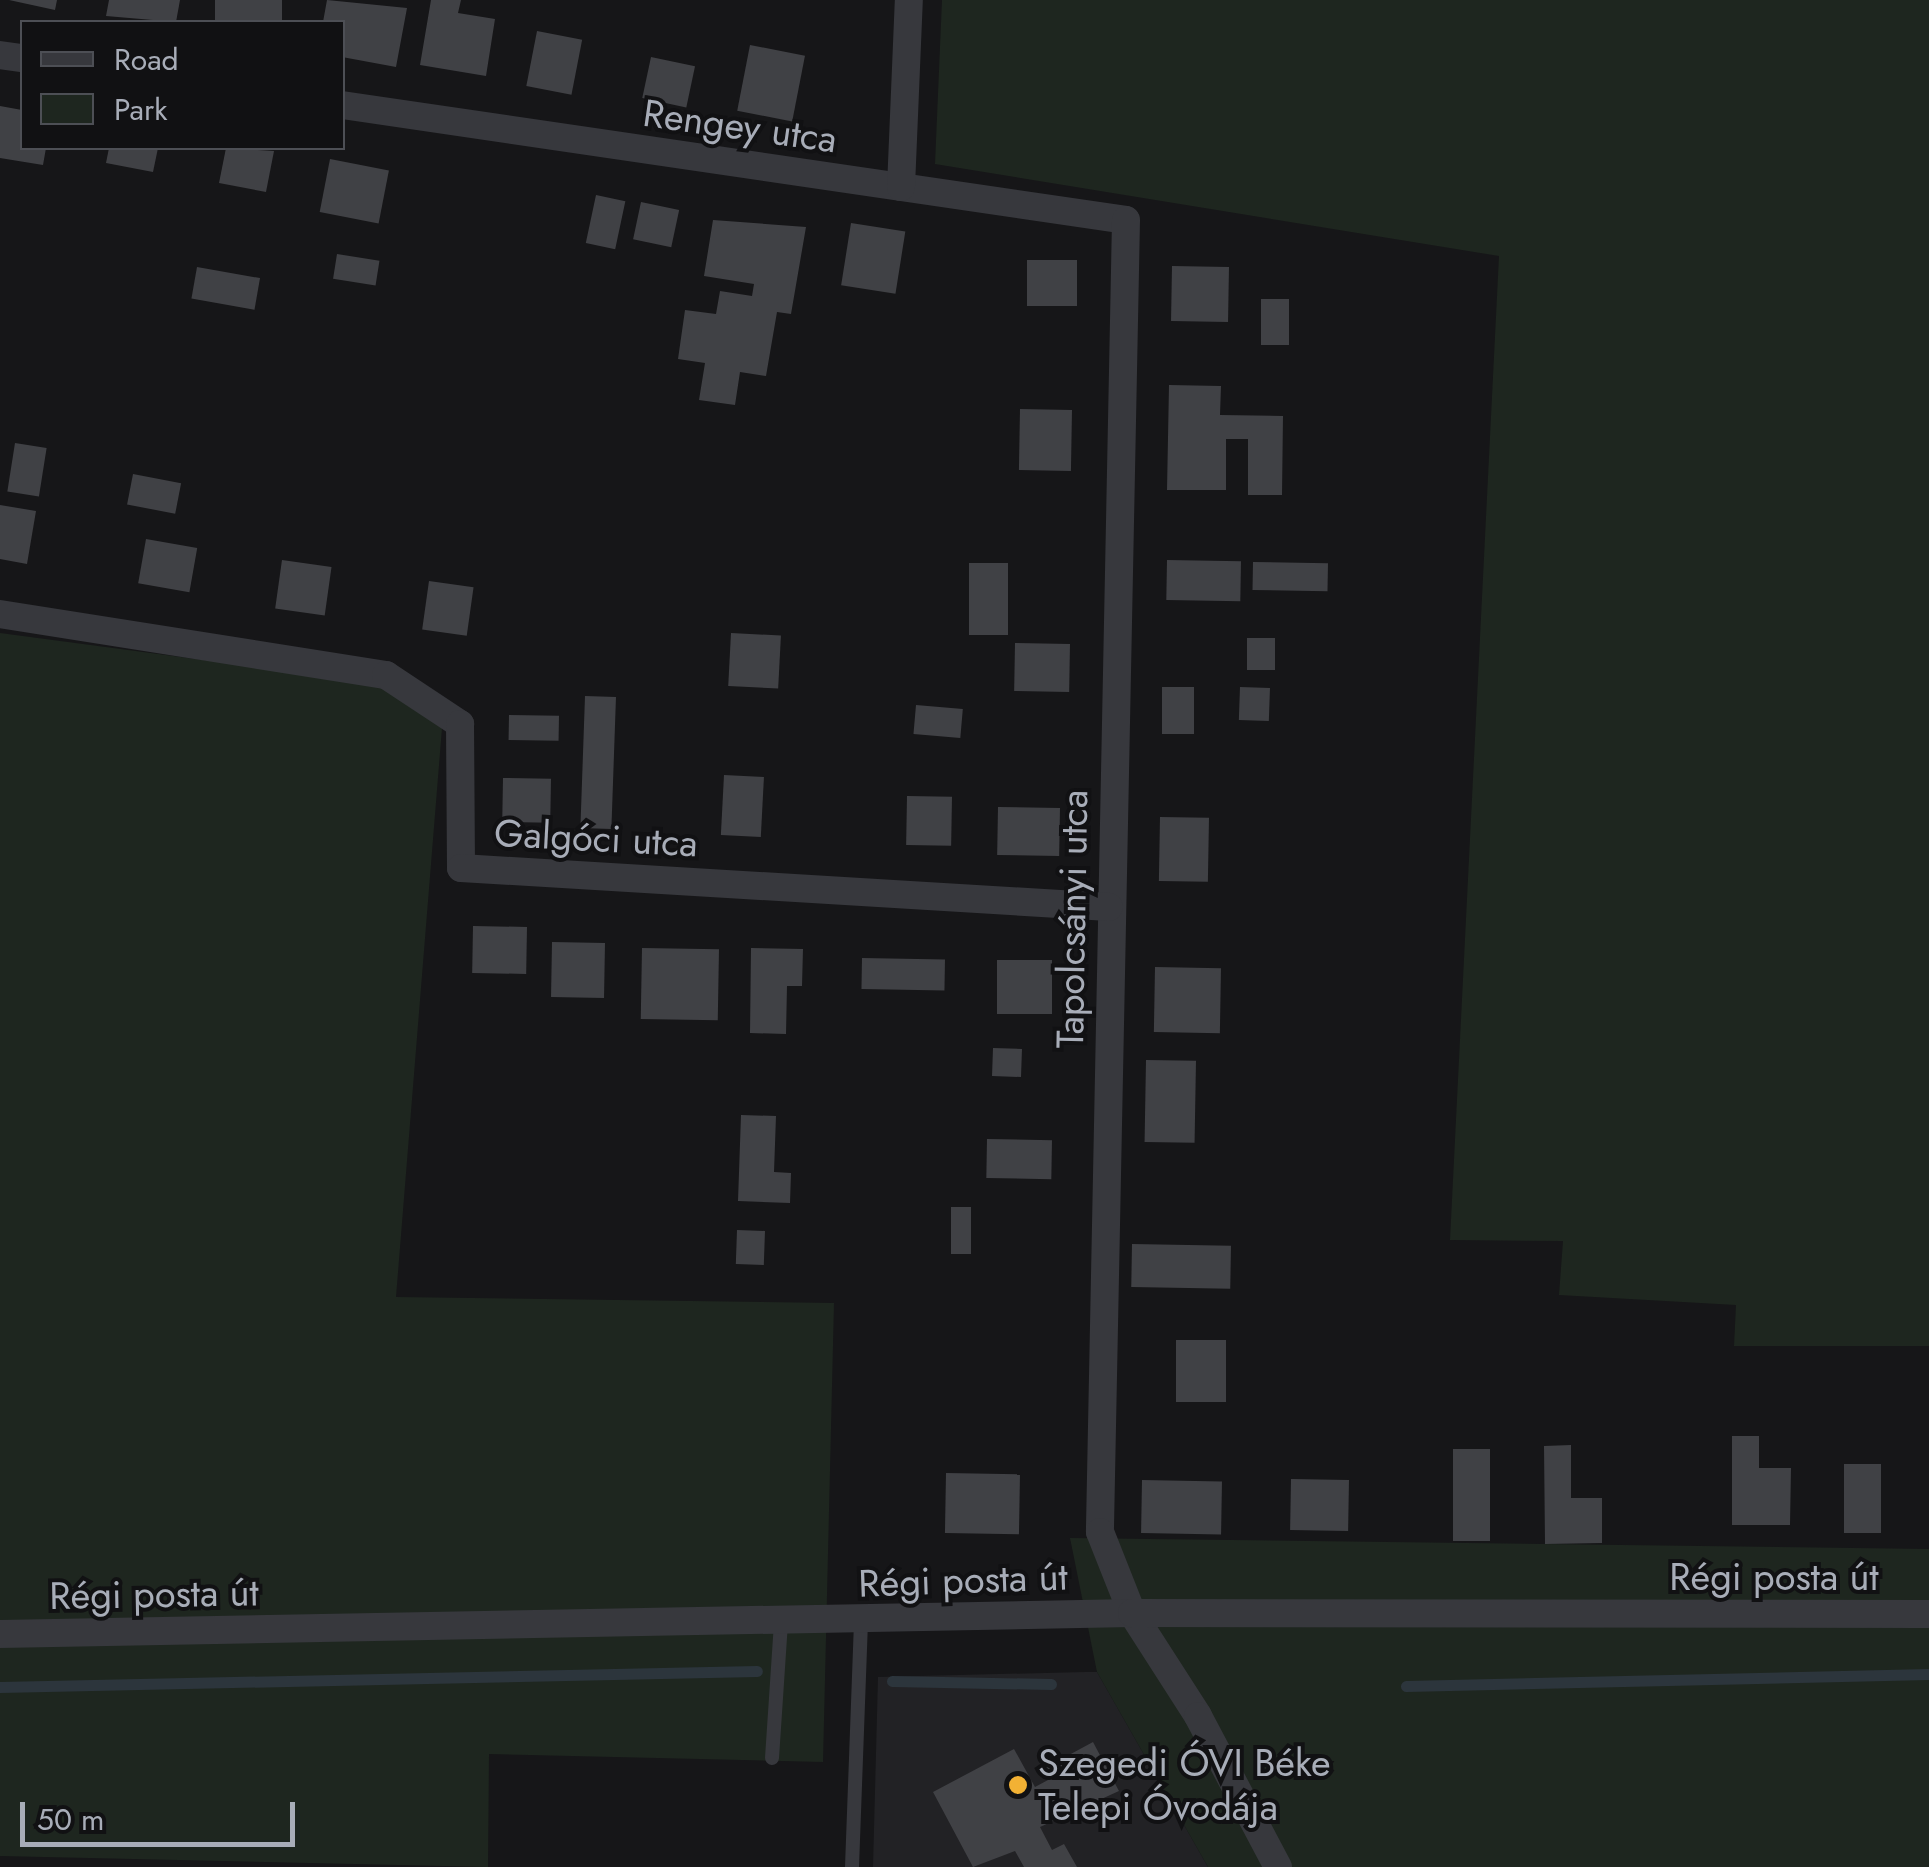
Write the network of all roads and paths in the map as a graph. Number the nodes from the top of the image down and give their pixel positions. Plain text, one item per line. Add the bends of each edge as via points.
1 (909, 0) edge
2 (345, 105) edge
3 (901, 187) junction
4 (1126, 220) joint
5 (0, 614) edge
6 (1109, 907) junction
7 (1132, 1613) junction
8 (1929, 1614) edge
9 (861, 1620) junction
10 (781, 1622) junction
11 (0, 1634) edge
12 (772, 1758) dead end
13 (852, 1867) edge
14 (1278, 1867) edge

1 - 3 street
2 - 3 street, Rengey utca
3 - 4 street, Rengey utca
4 - 6 street, Tapolcsányi utca
5 - 6 street, Galgóci utca via 386,676 460,724 461,868
6 - 7 street, Tapolcsányi utca via 1100,1532
7 - 8 street, Régi posta út
7 - 9 street, Régi posta út
7 - 14 street, Tapolcsányi utca via 1198,1716
9 - 10 street, Régi posta út
9 - 13 lane
10 - 11 street, Régi posta út
10 - 12 lane

